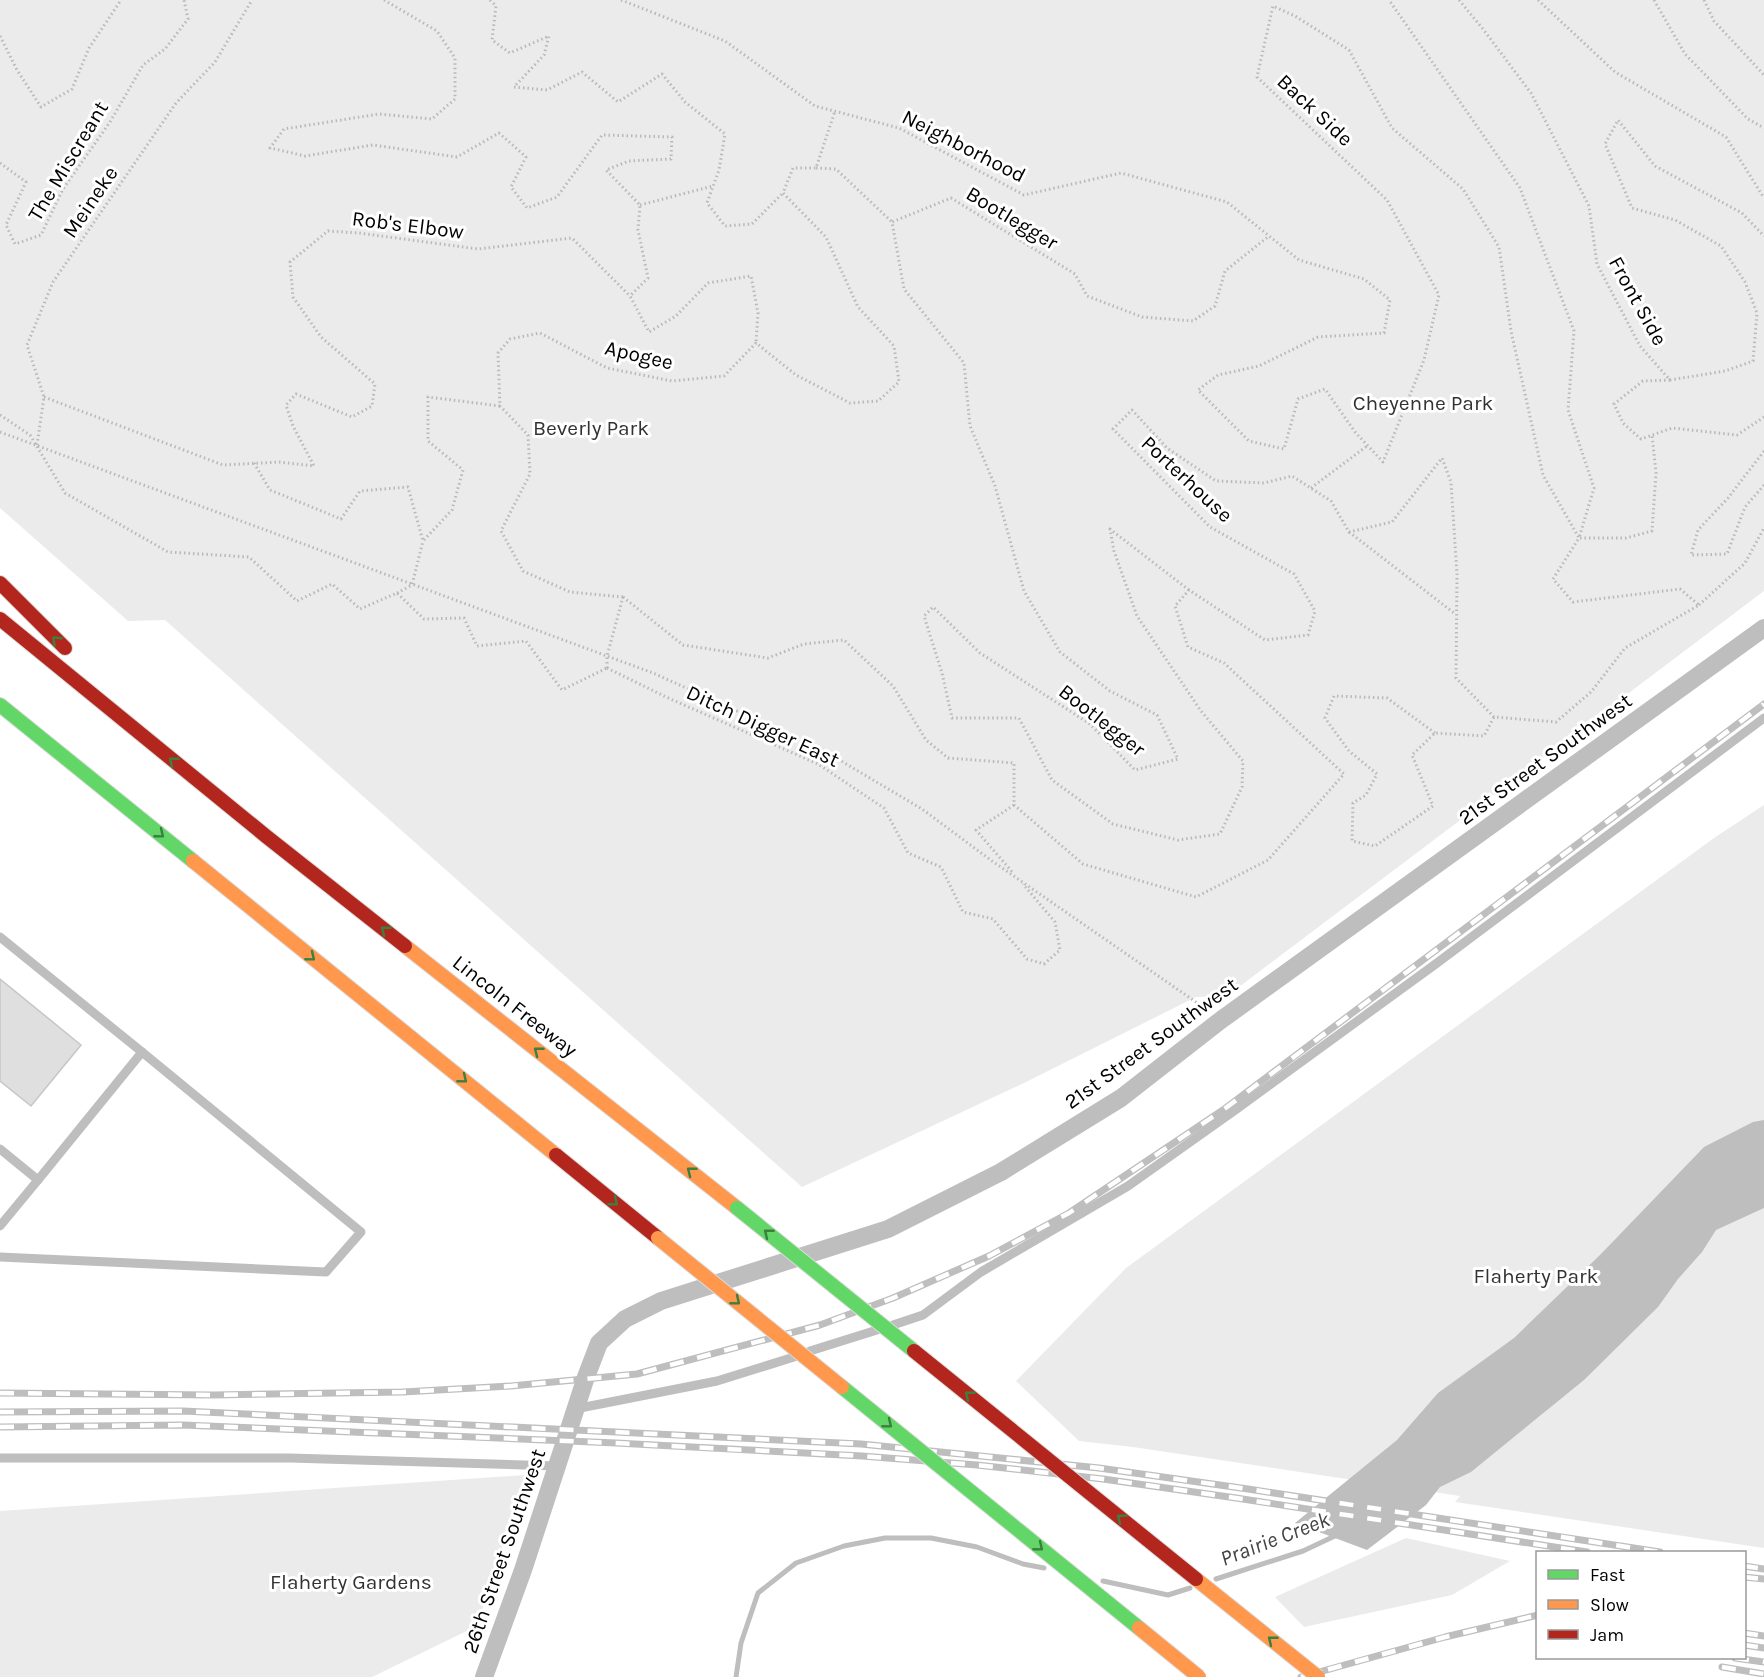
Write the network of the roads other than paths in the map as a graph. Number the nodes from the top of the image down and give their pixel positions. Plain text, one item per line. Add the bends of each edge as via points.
1 (0, 583) edge
2 (0, 619) edge
3 (1764, 628) edge
4 (78, 659) dead end
5 (0, 705) edge
6 (1764, 718) edge
7 (0, 719) edge
8 (191, 758) dead end
9 (130, 810) junction
10 (267, 837) junction
11 (0, 937) edge
12 (142, 1052) junction
13 (0, 1149) edge
14 (38, 1180) junction
15 (0, 1226) edge
16 (0, 1257) edge
17 (575, 1409) junction
18 (566, 1440) joint
19 (0, 1458) edge
20 (557, 1466) junction
21 (484, 1677) edge
22 (1199, 1677) edge
23 (1318, 1677) edge

4 -> 1 highway
10 -> 2 highway
3 - 17 street, 21st Street Southwest via 1221,1020 1121,1098 1001,1172 888,1229 661,1301 625,1319 599,1343
5 - 9 highway
6 - 17 lane via 1229,1115 1128,1186 981,1272 923,1316 717,1381
7 - 9 highway
8 - 10 highway
9 -> 22 highway, bridge
23 -> 10 highway, Lincoln Freeway, bridge via 737,1208
11 - 12 lane
12 - 14 lane
12 - 16 lane via 361,1232 326,1272
13 - 14 lane
14 - 15 lane
17 - 18 street, 21st Street Southwest
18 - 20 street, 26th Street Southwest
19 - 20 lane via 290,1458
20 - 21 street, 26th Street Southwest

